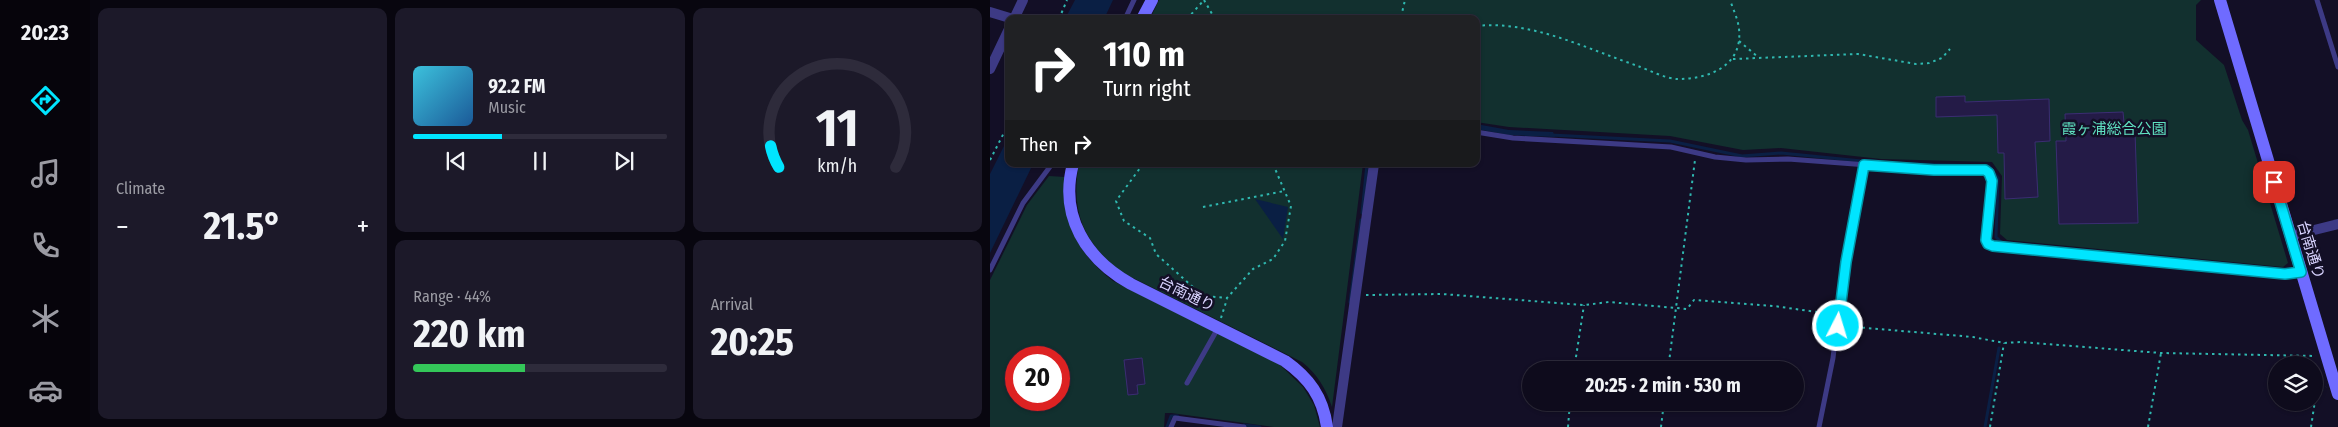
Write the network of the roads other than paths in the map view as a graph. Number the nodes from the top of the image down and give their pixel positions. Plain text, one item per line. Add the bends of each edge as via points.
1 (1023, 0) edge
2 (1134, 0) edge
3 (1152, 0) edge
4 (2220, 0) edge
5 (2317, 0) edge
6 (990, 12) edge
7 (1015, 15) edge
8 (1127, 15) edge
9 (1144, 15) edge
10 (1005, 17) edge
11 (1005, 37) edge
12 (2338, 67) edge
13 (990, 69) edge
14 (1480, 133) edge
15 (1864, 165) junction
16 (1050, 167) edge
17 (1073, 167) edge
18 (1374, 167) edge
19 (2338, 224) edge
20 (2290, 236) junction
21 (990, 270) edge
22 (2301, 272) junction
23 (1218, 328) junction
24 (1187, 383) dead end
25 (2336, 389) edge
26 (1171, 427) edge
27 (1244, 427) edge
28 (1327, 427) edge
29 (1337, 427) edge
30 (1819, 427) edge

1 - 7 street
2 - 8 lane
3 - 9 street
4 - 20 street, 台南通り
5 - 12 lane
6 - 10 street
11 - 13 street
14 - 15 lane via 1513,138 1671,147 1746,160 1788,159
15 - 22 lane via 1985,170 1992,181 1986,240 1993,246 2285,274
15 - 30 lane
16 - 21 lane via 1023,204
17 - 23 street, 台南通り via 1070,184 1073,217 1084,242 1098,261 1124,280
18 - 29 street
19 - 20 street
20 - 22 street, 台南通り
22 - 25 street, 台南通り
23 - 24 lane
23 - 28 street, 台南通り via 1285,361 1298,371 1316,390 1326,414
26 - 27 lane via 1175,418

